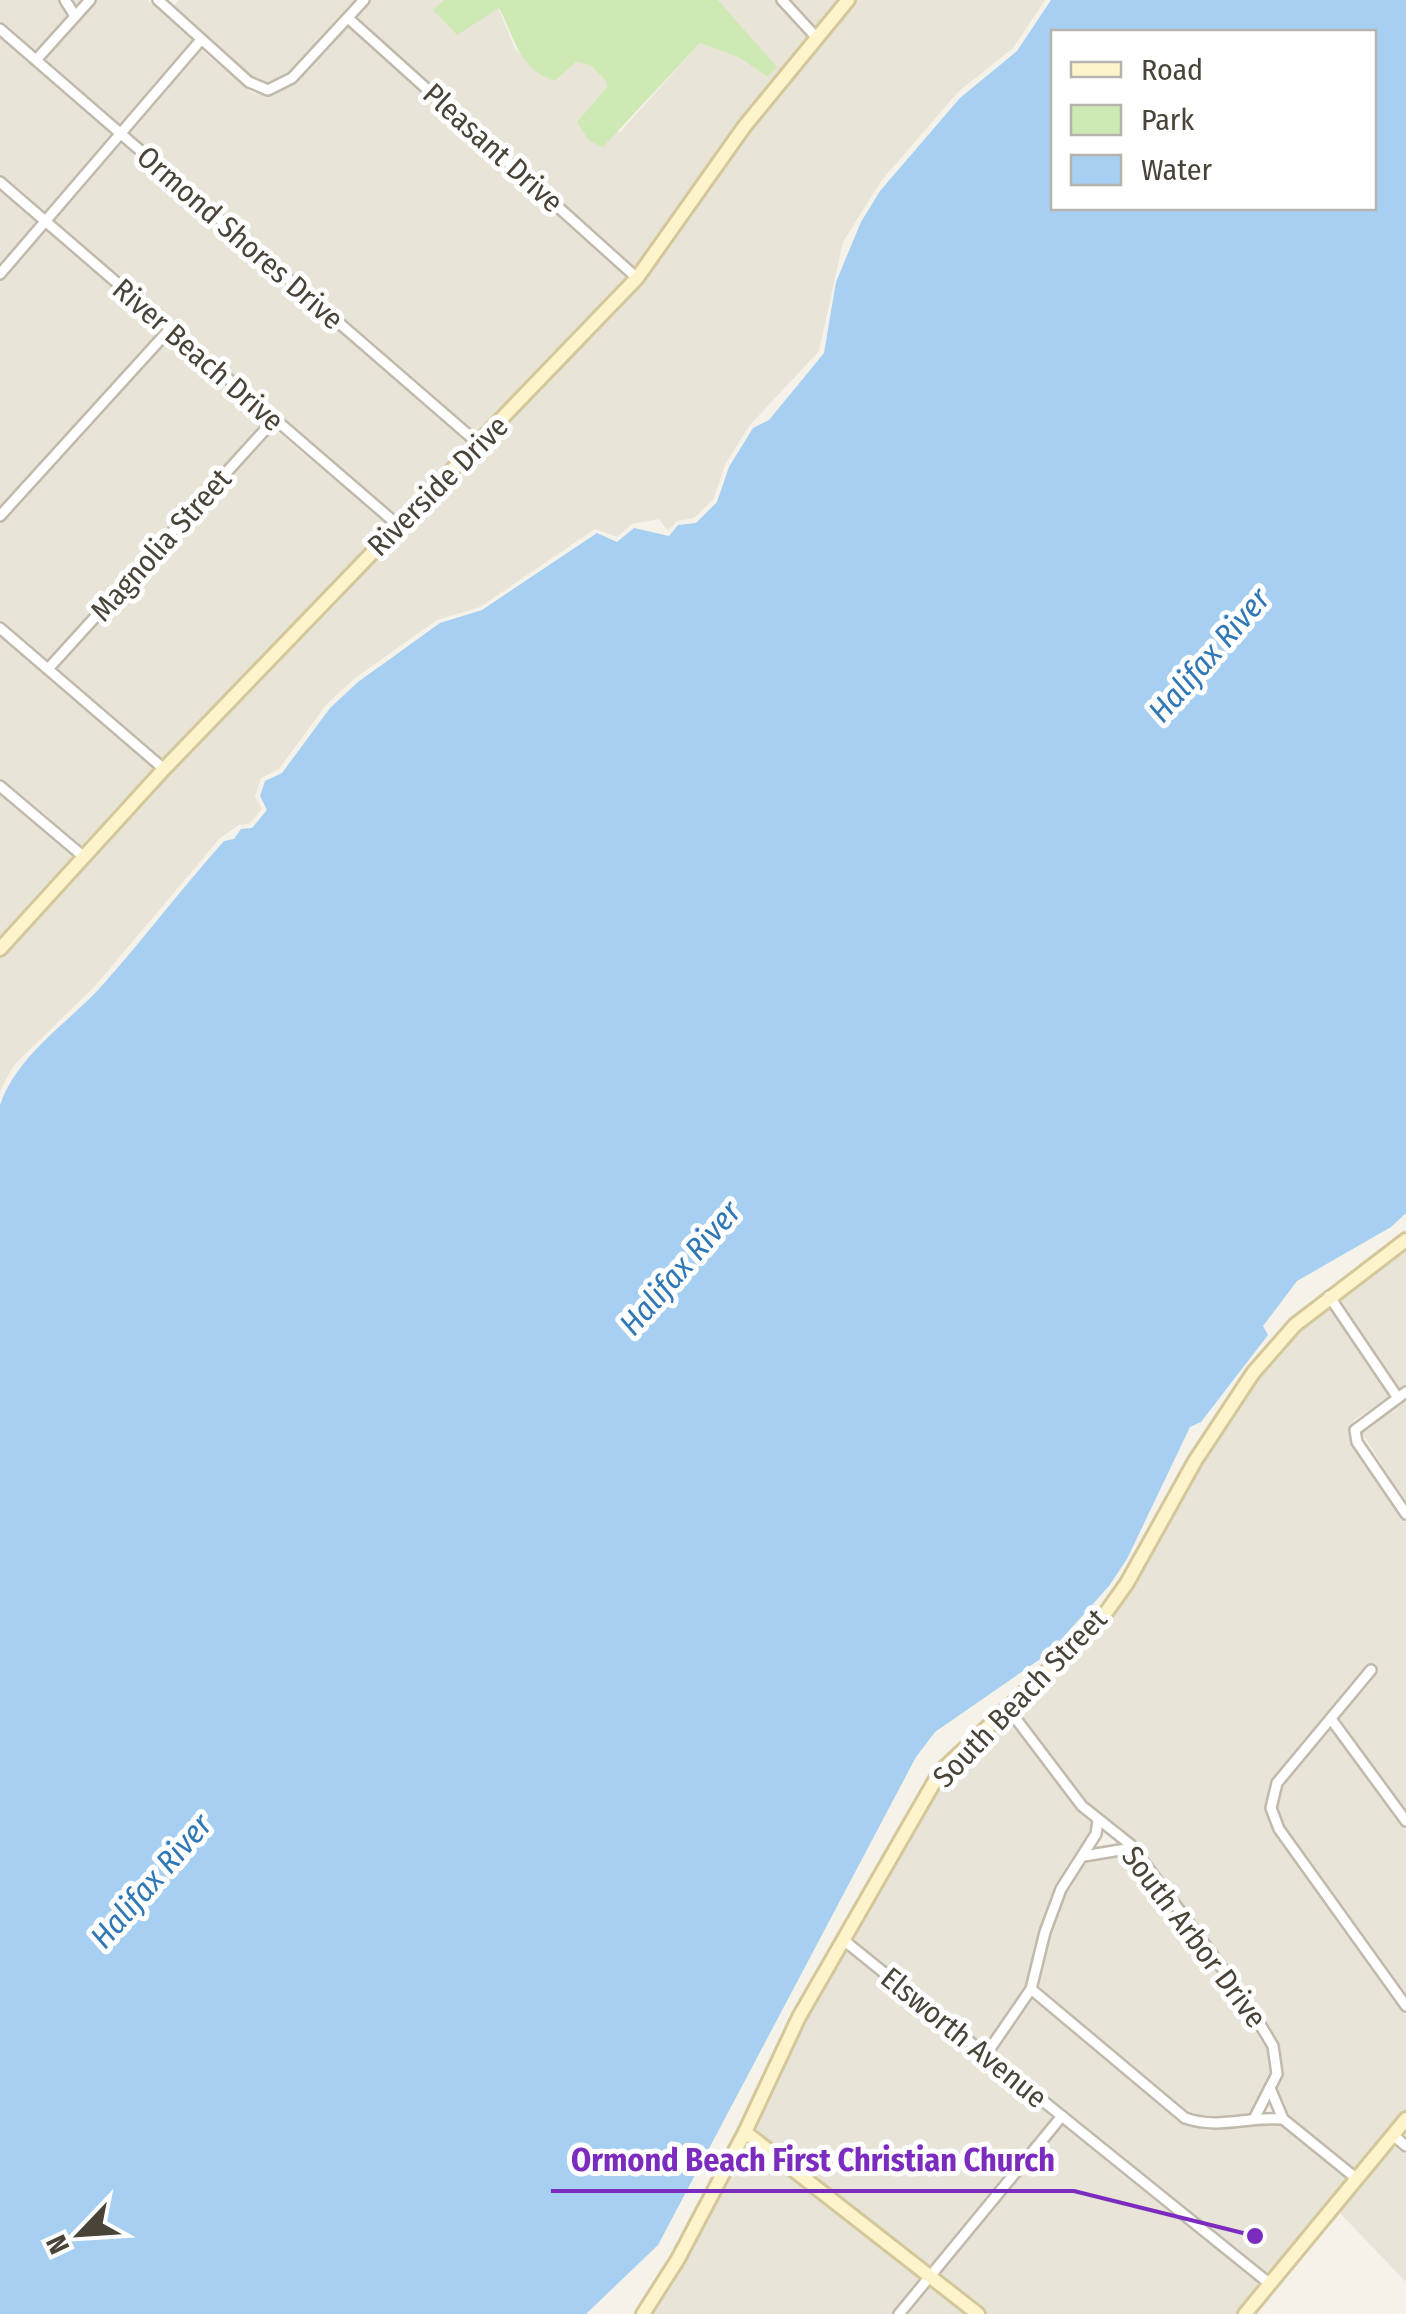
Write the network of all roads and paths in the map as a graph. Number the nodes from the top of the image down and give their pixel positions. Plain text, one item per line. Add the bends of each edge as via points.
1 (64, 0) edge
2 (90, 0) edge
3 (364, 0) edge
4 (782, 0) edge
5 (848, 0) edge
6 (166, 2) edge
7 (75, 16) junction
8 (348, 18) junction
9 (0, 29) edge
10 (816, 38) junction
11 (200, 41) junction
12 (36, 60) junction
13 (120, 135) junction
14 (0, 182) edge
15 (46, 221) junction
16 (0, 274) edge
17 (638, 278) junction
18 (168, 330) junction
19 (273, 421) junction
20 (480, 445) junction
21 (0, 516) edge
22 (398, 526) junction
23 (0, 628) edge
24 (48, 670) junction
25 (164, 770) junction
26 (0, 786) edge
27 (84, 857) junction
28 (0, 949) edge
29 (1406, 1240) edge
30 (1328, 1296) junction
31 (1402, 1395) edge
32 (1406, 1514) edge
33 (1371, 1670) dead end
34 (1007, 1708) junction
35 (1330, 1719) junction
36 (1098, 1821) junction
37 (1406, 1821) edge
38 (1132, 1848) junction
39 (1084, 1856) junction
40 (846, 1942) junction
41 (1032, 1989) junction
42 (1406, 2006) edge
43 (985, 2056) junction
44 (1270, 2088) junction
45 (1062, 2116) junction
46 (1255, 2117) junction
47 (1283, 2119) junction
48 (1406, 2119) edge
49 (745, 2132) junction
50 (1393, 2135) junction
51 (1406, 2146) edge
52 (1357, 2180) junction
53 (932, 2275) junction
54 (1270, 2284) junction
55 (642, 2314) edge
56 (899, 2314) edge
57 (978, 2314) edge
58 (1245, 2314) edge

1 - 7 street
2 - 7 street
3 - 8 street
4 - 10 street
5 - 10 street, Riverside Drive
6 - 11 street
7 - 12 street
8 - 11 street via 292,78 268,90
8 - 17 street, Pleasant Drive
9 - 12 street, Ormond Shores Drive
10 - 17 street, Riverside Drive via 708,175
11 - 13 street
12 - 13 street, Ormond Shores Drive
13 - 15 street
13 - 20 street, Ormond Shores Drive
14 - 15 street, River Beach Drive
15 - 16 street
15 - 18 street, River Beach Drive
17 - 20 street, Riverside Drive
18 - 19 street, River Beach Drive
18 - 21 street
19 - 22 street, River Beach Drive
19 - 24 street, Magnolia Street
20 - 22 street, Riverside Drive
22 - 25 street, Riverside Drive
23 - 24 street
24 - 25 street
25 - 27 street, Riverside Drive
26 - 27 street
27 - 28 street, Riverside Drive
29 - 30 street, South Beach Street
30 - 31 street
30 - 34 street, South Beach Street via 1253,1373 1100,1621
31 - 32 street via 1355,1430
33 - 35 street
34 - 36 street, South Arbor Drive
34 - 40 street, South Beach Street via 940,1772
35 - 37 street
35 - 42 street via 1277,1783 1272,1808 1278,1829
36 - 38 street, South Arbor Drive
36 - 39 street
38 - 39 street
38 - 44 street, South Arbor Drive via 1274,2046 1277,2074
39 - 41 street via 1044,1932
40 - 43 street, Elsworth Avenue
40 - 49 street, South Beach Street via 798,2017
41 - 43 street
41 - 46 street via 1185,2118 1208,2126
43 - 45 street, Elsworth Avenue
44 - 46 street, South Arbor Drive
44 - 47 street, South Arbor Drive
45 - 53 street
45 - 54 street, Elsworth Avenue
46 - 47 street
47 - 52 street, South Arbor Drive
48 - 50 street
49 - 53 street
49 - 55 street, South Beach Street
50 - 51 street
50 - 52 street
52 - 54 street
53 - 56 street
53 - 57 street
54 - 58 street

